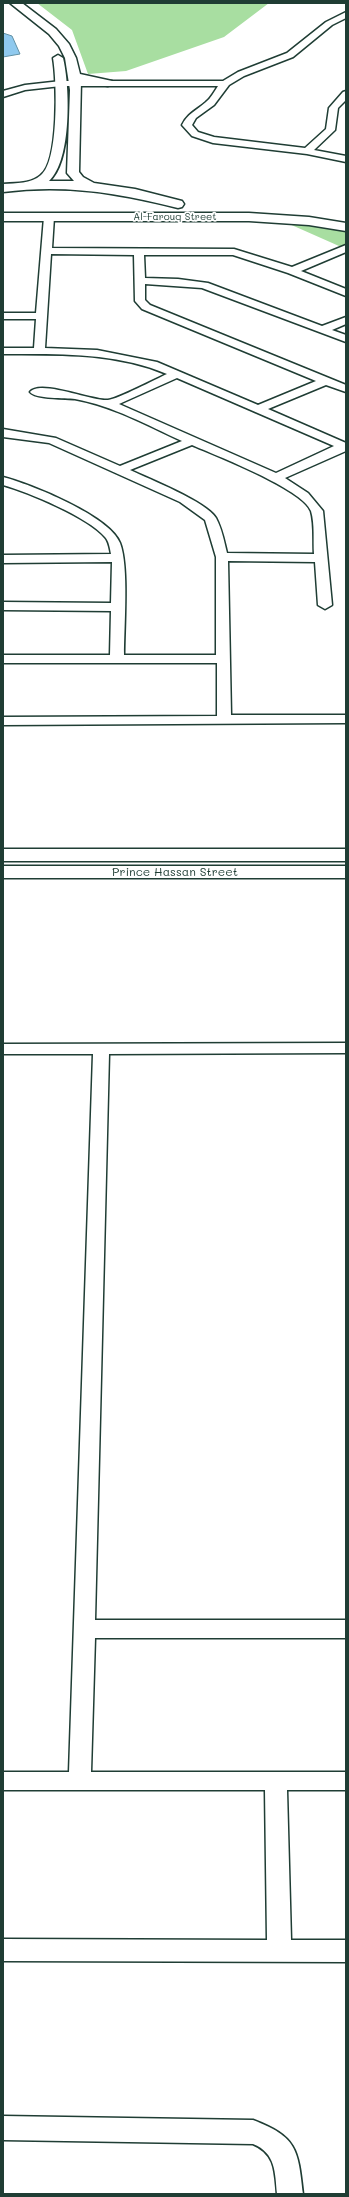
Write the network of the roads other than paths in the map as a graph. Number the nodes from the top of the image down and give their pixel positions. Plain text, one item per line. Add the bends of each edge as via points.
1 (10, 4) edge
2 (346, 15) edge
3 (77, 80) junction
4 (108, 83) joint
5 (62, 84) junction
6 (225, 84) junction
7 (3, 94) edge
8 (346, 94) edge
9 (307, 151) junction
10 (346, 159) edge
11 (33, 185) junction
12 (89, 185) junction
13 (3, 188) edge
14 (126, 204) dead end
15 (178, 204) junction
16 (193, 204) dead end
17 (3, 217) edge
18 (49, 217) junction
19 (346, 227) edge
20 (346, 248) edge
21 (46, 251) junction
22 (139, 251) junction
23 (292, 271) junction
24 (140, 281) junction
25 (346, 292) edge
26 (3, 316) edge
27 (42, 316) junction
28 (346, 320) edge
29 (323, 330) junction
30 (346, 338) edge
31 (3, 351) edge
32 (39, 351) junction
33 (177, 374) junction
34 (326, 381) junction
35 (346, 389) edge
36 (36, 392) dead end
37 (109, 404) junction
38 (259, 409) junction
39 (3, 433) edge
40 (191, 442) junction
41 (345, 446) edge
42 (121, 470) junction
43 (276, 478) junction
44 (3, 480) edge
45 (222, 557) junction
46 (118, 558) junction
47 (321, 558) junction
48 (3, 559) edge
49 (325, 605) dead end
50 (3, 606) edge
51 (117, 607) junction
52 (3, 659) edge
53 (117, 659) junction
54 (222, 659) junction
55 (224, 719) junction
56 (346, 719) edge
57 (3, 721) edge
58 (3, 855) edge
59 (346, 855) edge
60 (3, 872) edge
61 (346, 872) edge
62 (101, 1048) junction
63 (346, 1048) edge
64 (3, 1049) edge
65 (84, 1629) junction
66 (346, 1629) edge
67 (3, 1781) edge
68 (80, 1781) junction
69 (276, 1781) junction
70 (346, 1781) edge
71 (3, 1950) edge
72 (279, 1951) junction
73 (346, 1951) edge
74 (3, 2128) edge
75 (290, 2194) edge

1 - 3 street via 42,21 57,35 71,57
1 - 5 street via 46,38 59,61
2 - 6 street via 324,25 306,45 289,55
3 - 4 street
3 - 5 street
3 - 12 street via 73,173
4 - 6 street
5 - 7 street via 25,87
5 - 11 street via 60,122 53,168 46,178
6 - 9 street via 213,100 190,119 187,125 191,131 214,140
8 - 9 street via 334,108 330,130
9 - 10 street
11 - 12 street
11 - 13 street
12 - 15 street via 136,192
14 - 15 main road, Al-Farouq Street
15 - 16 main road, Al-Farouq Street
17 - 18 main road, Al-Farouq Street
18 - 19 main road, Al-Farouq Street via 249,216
18 - 21 street
20 - 23 street
21 - 22 street
21 - 27 street
22 - 23 street via 234,252
22 - 24 street
23 - 25 street
24 - 29 street via 204,285
24 - 34 street via 140,301 146,307
26 - 27 street
27 - 32 street
28 - 29 street
29 - 30 street
31 - 32 street
32 - 33 street via 109,353 146,362
33 - 37 street
33 - 38 street
34 - 35 street
34 - 38 street
36 - 37 street via 81,397
37 - 40 street
38 - 41 street
39 - 42 street via 52,440
40 - 42 street
40 - 43 street
41 - 43 street
42 - 45 street via 184,498 210,518
43 - 47 street via 310,501 317,511
44 - 46 street via 57,503 99,526 109,534 115,544
45 - 47 street
45 - 54 street
46 - 48 street
46 - 51 street
47 - 49 street
50 - 51 street
51 - 53 street
52 - 53 street
53 - 54 street
54 - 55 street
55 - 56 street
55 - 57 street
58 - 59 main road, Prince Hassan Street
60 - 61 main road, Prince Hassan Street
62 - 63 street
62 - 64 street
62 - 65 street
65 - 66 street
65 - 68 street
67 - 68 street
68 - 69 street
69 - 70 street
69 - 72 street
71 - 72 street
72 - 73 street
74 - 75 street via 253,2132 271,2139 285,2155

